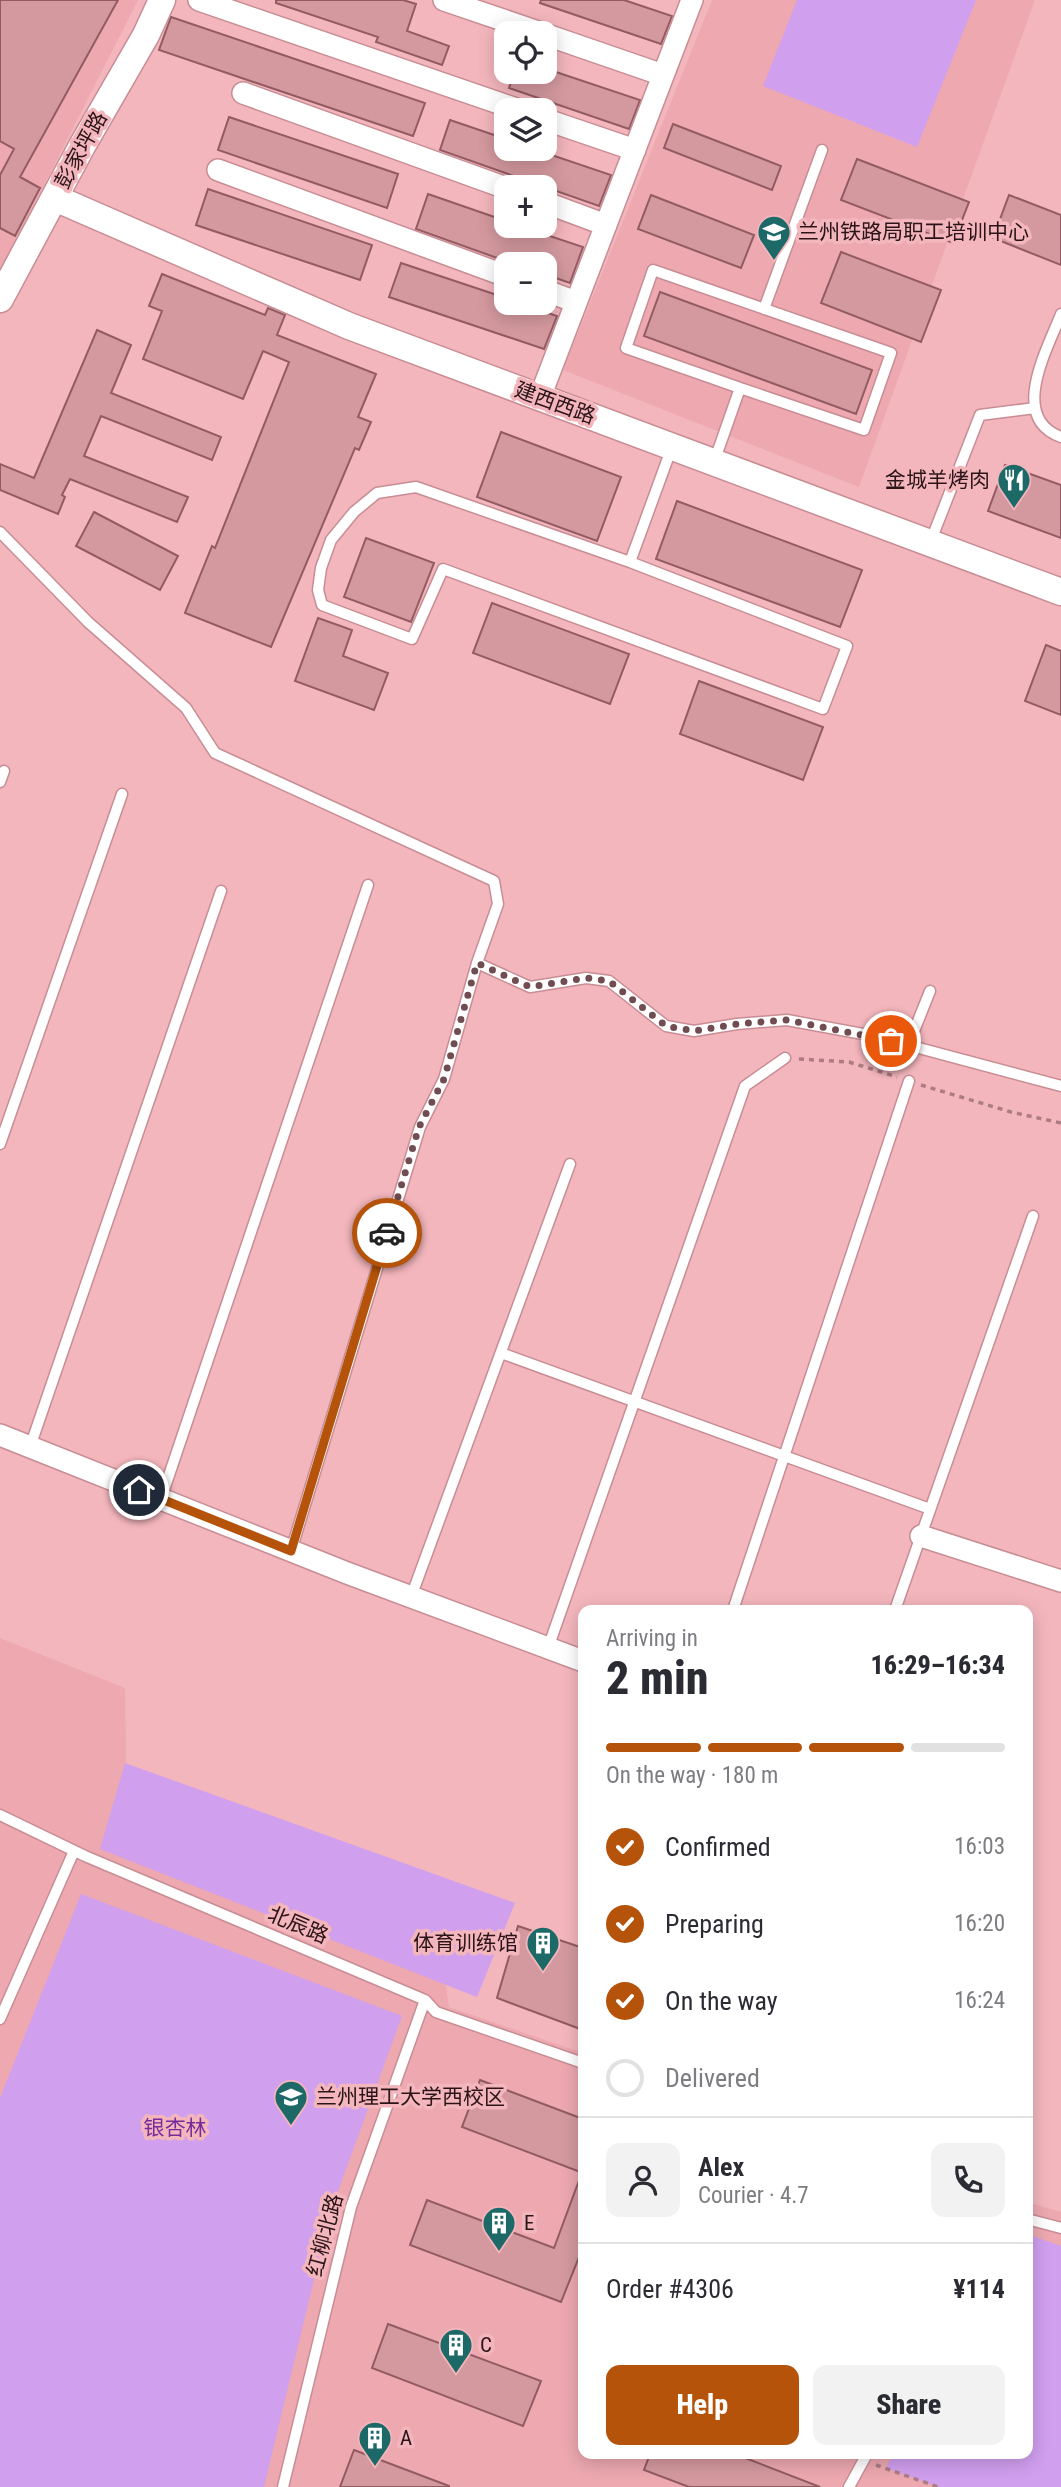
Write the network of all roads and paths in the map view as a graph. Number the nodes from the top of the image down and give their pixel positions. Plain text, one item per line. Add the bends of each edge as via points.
1 (162, 0) edge
2 (199, 0) edge
3 (444, 0) edge
4 (692, 0) edge
5 (505, 21) edge
6 (557, 39) edge
7 (663, 75) junction
8 (243, 93) dead end
9 (494, 101) edge
10 (557, 123) edge
11 (635, 150) junction
12 (822, 150) dead end
13 (218, 170) dead end
14 (494, 184) edge
15 (55, 198) junction
16 (557, 207) edge
17 (606, 225) junction
18 (494, 272) edge
19 (557, 295) edge
20 (0, 299) edge
21 (576, 302) junction
22 (764, 309) junction
23 (1061, 314) edge
24 (740, 388) junction
25 (540, 397) junction
26 (1035, 408) junction
27 (1061, 437) edge
28 (672, 447) junction
29 (714, 462) junction
30 (0, 533) edge
31 (930, 543) junction
32 (630, 562) junction
33 (1061, 592) edge
34 (122, 794) dead end
35 (368, 885) dead end
36 (221, 891) dead end
37 (477, 963) junction
38 (930, 991) dead end
39 (908, 1046) junction
40 (785, 1058) dead end
41 (909, 1081) dead end
42 (1061, 1086) edge
43 (0, 1144) edge
44 (570, 1164) dead end
45 (1033, 1216) dead end
46 (501, 1353) junction
47 (634, 1402) junction
48 (0, 1435) edge
49 (30, 1447) junction
50 (785, 1456) junction
51 (160, 1499) junction
52 (930, 1509) junction
53 (921, 1536) junction
54 (291, 1551) junction
55 (1061, 1581) edge
56 (411, 1597) junction
57 (735, 1605) edge
58 (897, 1605) edge
59 (548, 1648) junction
60 (578, 1659) edge
61 (0, 1815) edge
62 (74, 1851) junction
63 (425, 2000) junction
64 (0, 2019) edge
65 (578, 2061) edge
66 (1033, 2220) edge
67 (1061, 2228) edge
68 (865, 2459) edge
69 (871, 2459) edge
70 (284, 2487) edge
71 (849, 2487) edge
72 (938, 2487) edge

1 - 15 street, 彭家坪路
2 - 9 street
3 - 5 street
4 - 7 street
6 - 7 street
7 - 11 street
8 - 14 street
10 - 11 street
11 - 17 street
12 - 22 lane
13 - 18 street
15 - 20 street, 彭家坪路
15 - 25 street, 建西西路 via 349,326
16 - 17 street
17 - 21 street
19 - 21 street
21 - 25 street
22 - 24 lane via 653,270 626,348
22 - 24 lane via 891,353 864,430
23 - 26 lane via 1035,382
24 - 29 lane
25 - 28 street, 建西西路
26 - 27 lane via 1044,426
26 - 31 lane via 980,415
28 - 29 street, 建西西路
28 - 32 lane
29 - 31 street, 建西西路
30 - 37 lane via 88,622 186,708 215,753 494,881 498,904
31 - 33 street, 建西西路
32 - 32 lane via 416,487 377,493 354,512 331,540 318,590 322,605 412,639 443,569 823,709 847,646
34 - 43 lane
35 - 51 lane
36 - 49 lane
37 - 39 lane via 530,987 586,978 609,981 666,1026 694,1031 787,1020
37 - 54 lane via 444,1079 419,1127
38 - 39 lane
39 - 42 lane
40 - 47 lane via 745,1086
41 - 50 lane
44 - 46 lane
45 - 52 lane
46 - 47 lane
46 - 56 lane
47 - 50 lane
47 - 59 lane
48 - 49 street
49 - 51 street
50 - 52 lane
50 - 57 lane
51 - 54 street
52 - 53 lane
53 - 55 street
53 - 58 lane
54 - 56 street
56 - 59 street
59 - 60 street
61 - 62 lane, 北辰路
62 - 63 lane, 北辰路
62 - 64 lane
63 - 65 lane, 北辰路 via 436,2012
63 - 70 lane, 红柳北路 via 351,2207
66 - 67 lane
68 - 71 lane
69 - 72 path

